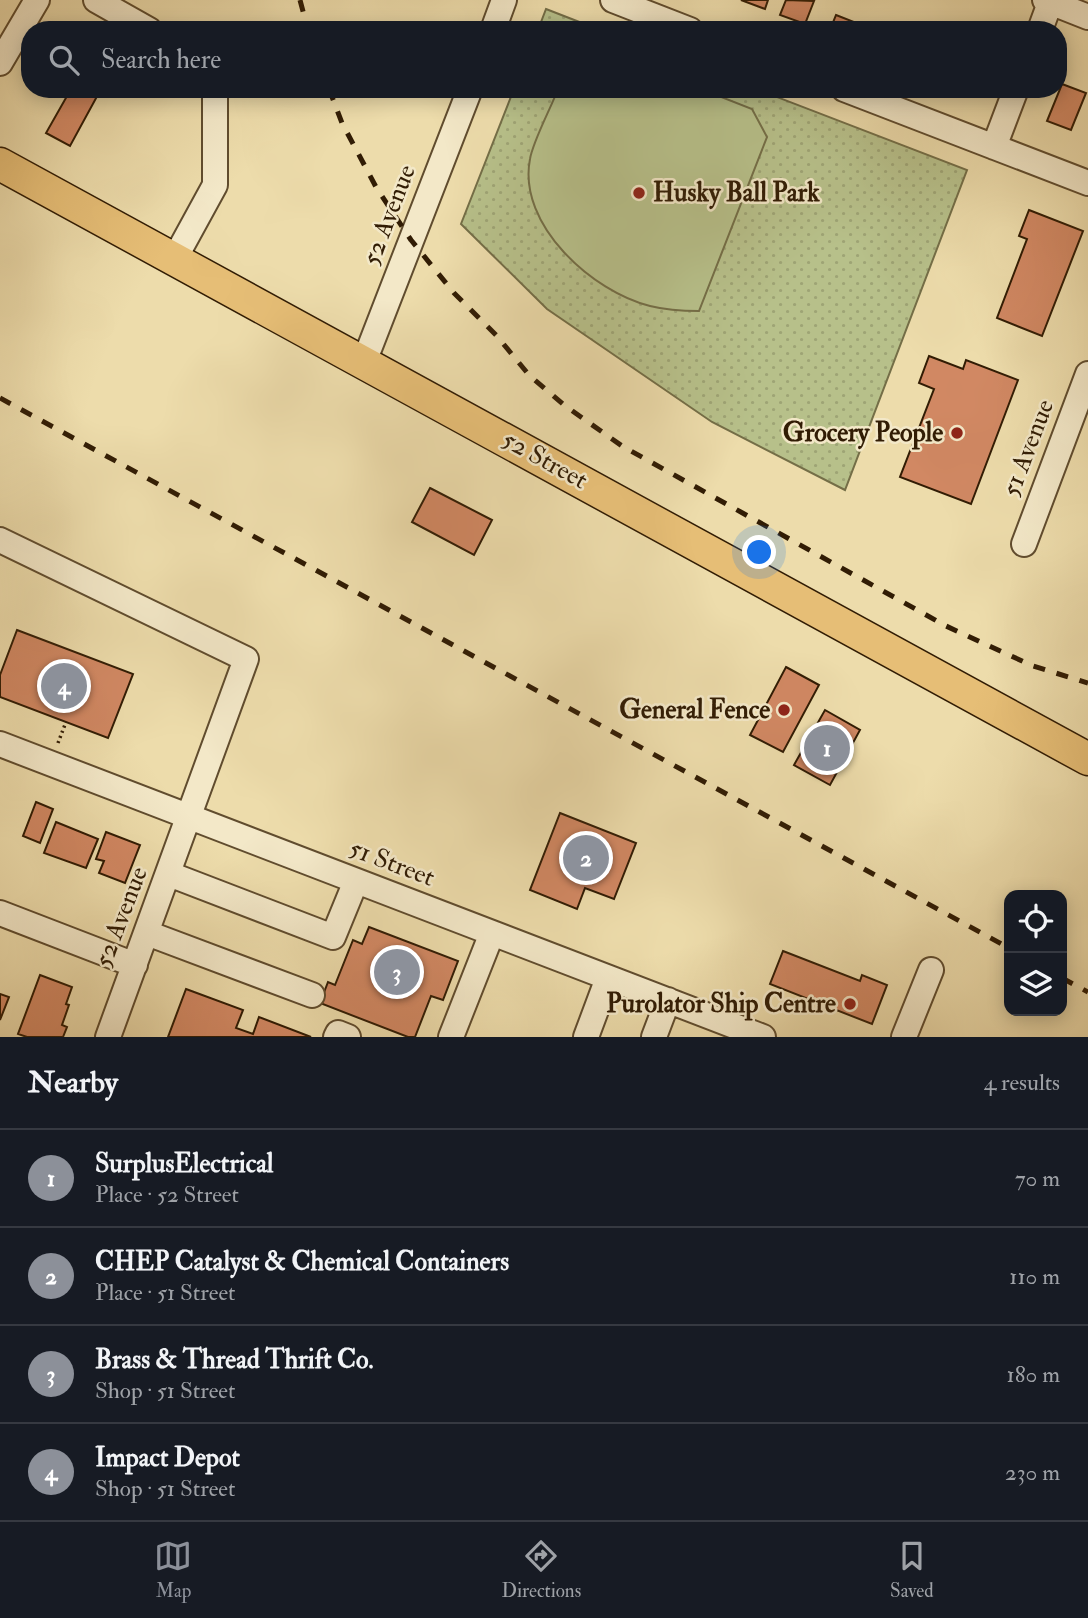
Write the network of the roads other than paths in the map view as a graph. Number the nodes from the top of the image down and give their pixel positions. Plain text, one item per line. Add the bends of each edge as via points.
1 (37, 0) edge
2 (96, 0) edge
3 (504, 0) edge
4 (613, 0) edge
5 (1049, 1) edge
6 (1088, 17) edge
7 (25, 21) edge
8 (133, 21) edge
9 (496, 21) edge
10 (667, 21) edge
11 (1043, 21) edge
12 (21, 27) edge
13 (0, 63) edge
14 (215, 98) edge
15 (467, 98) edge
16 (867, 98) edge
17 (1013, 98) edge
18 (994, 147) junction
19 (0, 164) edge
20 (1088, 183) edge
21 (174, 260) junction
22 (364, 362) junction
23 (1088, 374) edge
24 (0, 540) edge
25 (1024, 544) dead end
26 (0, 744) edge
27 (1088, 759) edge
28 (190, 817) junction
29 (169, 874) junction
30 (356, 881) junction
31 (0, 914) edge
32 (147, 933) junction
33 (492, 933) junction
34 (135, 965) junction
35 (931, 970) dead end
36 (608, 978) junction
37 (312, 995) dead end
38 (668, 1000) junction
39 (721, 1030) edge
40 (108, 1037) edge
41 (336, 1037) edge
42 (348, 1037) edge
43 (451, 1037) edge
44 (586, 1037) edge
45 (654, 1037) edge
46 (763, 1037) edge
47 (904, 1037) edge

1 - 7 street
2 - 8 street
3 - 9 street
4 - 10 street
5 - 6 street
5 - 11 street
12 - 13 street
14 - 21 street via 215,186
15 - 22 street, 52 Avenue
16 - 18 street
17 - 18 street
18 - 20 street
19 - 21 main road, 52 Street
21 - 22 main road, 52 Street
22 - 27 main road, 52 Street
23 - 25 street, 51 Avenue
24 - 28 street, 52 Avenue via 246,659
26 - 28 street, 51 Street
28 - 29 street, 52 Avenue
28 - 30 street, 51 Street
29 - 30 street via 333,937
29 - 32 street, 52 Avenue
30 - 33 street, 51 Street
31 - 34 street
32 - 34 street, 52 Avenue
32 - 37 street
33 - 36 street, 51 Street
33 - 43 street
34 - 40 street, 52 Avenue
35 - 47 street
36 - 38 street, 51 Street
36 - 44 street
38 - 39 street, 51 Street
38 - 45 street
39 - 46 street, 51 Street
41 - 42 street via 338,1033

